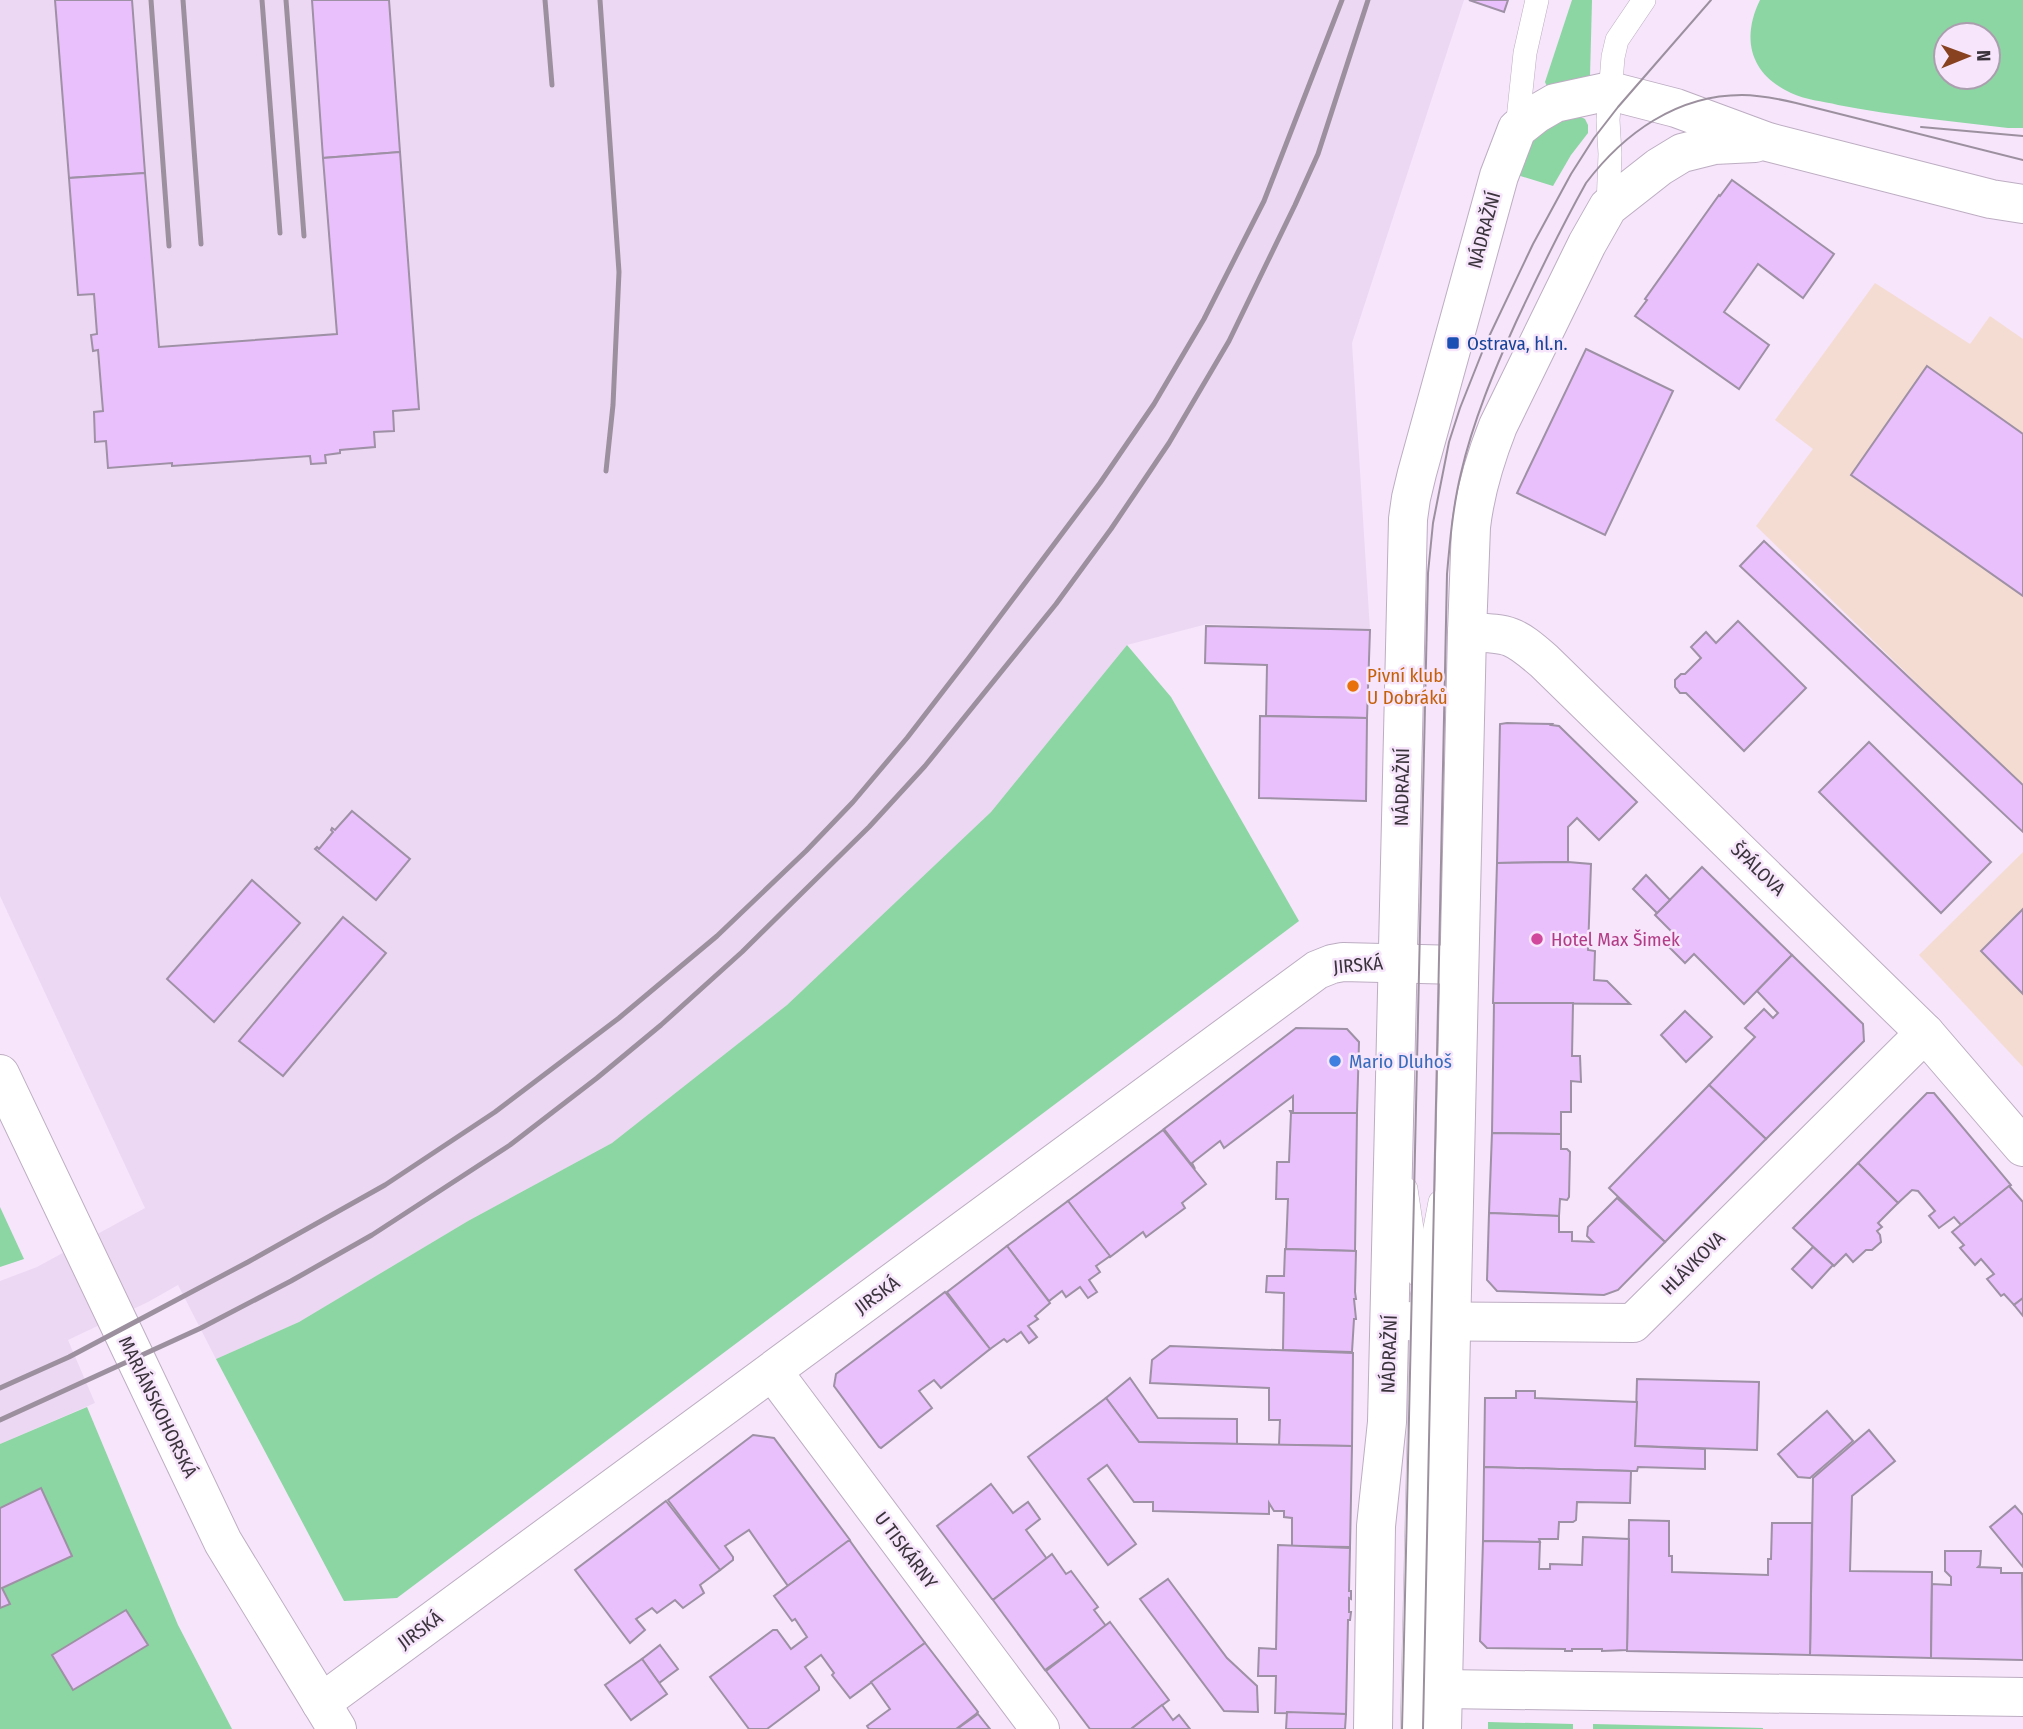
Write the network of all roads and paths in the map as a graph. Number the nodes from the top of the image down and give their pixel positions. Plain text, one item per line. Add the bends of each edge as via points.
1 (1537, 0) edge
2 (1644, 0) edge
3 (1610, 91) junction
4 (1517, 129) junction
5 (1768, 142) junction
6 (2023, 204) edge
7 (1608, 207) junction
8 (1467, 632) junction
9 (1399, 962) junction
10 (1459, 964) junction
11 (1925, 1032) junction
12 (3, 1085) edge
13 (2023, 1147) edge
14 (1421, 1315) junction
15 (773, 1372) junction
16 (1443, 1689) junction
17 (2023, 1697) edge
18 (329, 1716) edge
19 (1040, 1729) edge
20 (1373, 1729) edge
21 (1412, 1729) edge
22 (1442, 1729) edge

1 - 4 lane via 1525,53
2 - 3 lane via 1617,40
3 - 4 street, NÁDRAŽNÍ via 1555,103
3 - 5 street, NÁDRAŽNÍ via 1676,108
3 - 7 lane
4 - 9 street, NÁDRAŽNÍ via 1499,176 1411,498
5 - 6 street, NÁDRAŽNÍ
5 - 7 street, NÁDRAŽNÍ via 1714,145 1682,153
7 - 8 street, NÁDRAŽNÍ via 1489,448 1473,509
8 - 10 street, NÁDRAŽNÍ
8 - 11 street, ŠPÁLOVA via 1513,637 1544,661
9 - 10 street, JIRSKÁ
9 - 14 street, NÁDRAŽNÍ via 1395,1124
9 - 15 street, JIRSKÁ via 1343,962 1317,970
10 - 14 street, NÁDRAŽNÍ via 1455,1125
11 - 13 street, ŠPÁLOVA
11 - 14 street, HLÁVKOVA via 1633,1323
12 - 18 street, MARIÁNSKOHORSKÁ via 223,1542
14 - 16 street, NÁDRAŽNÍ
14 - 20 street, NÁDRAŽNÍ via 1387,1422 1376,1526
14 - 21 lane
15 - 18 street, JIRSKÁ
15 - 19 street, U TISKÁRNY
16 - 17 street
16 - 22 street, NÁDRAŽNÍ

